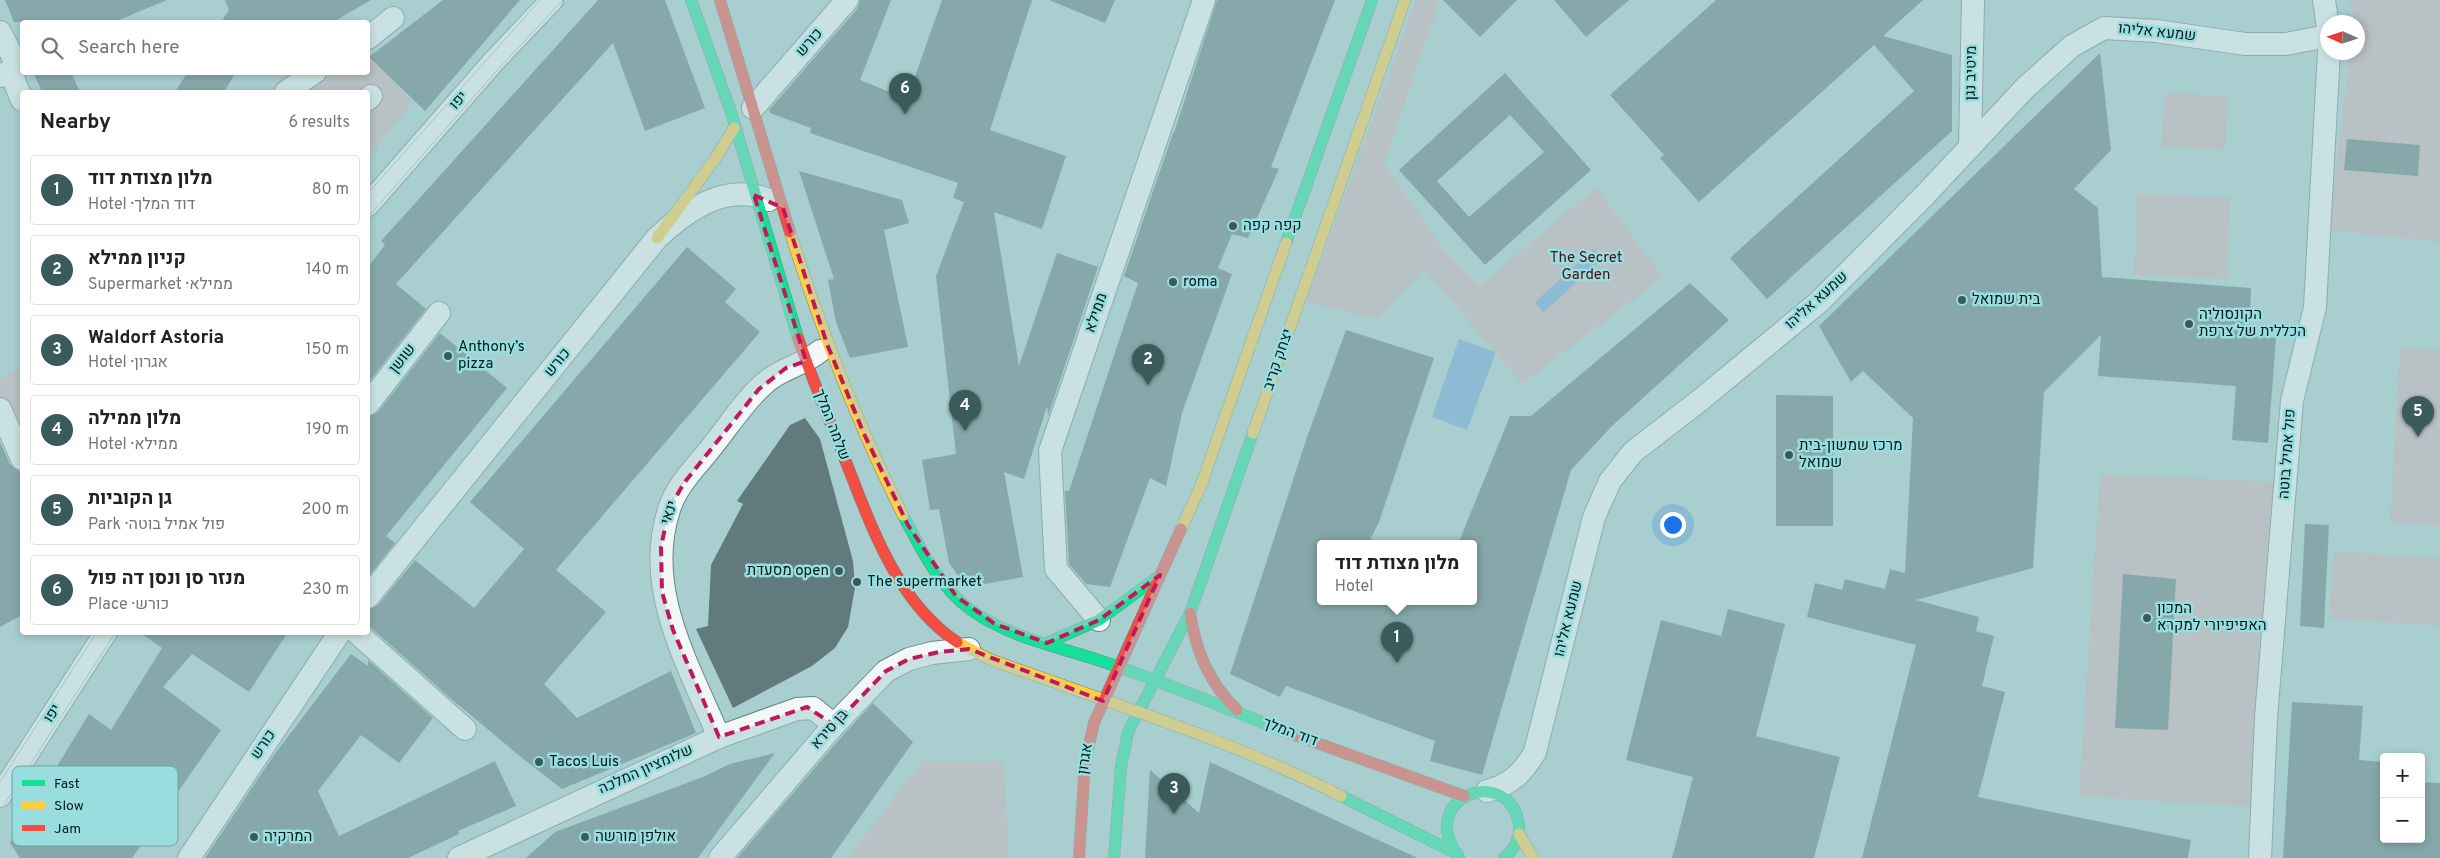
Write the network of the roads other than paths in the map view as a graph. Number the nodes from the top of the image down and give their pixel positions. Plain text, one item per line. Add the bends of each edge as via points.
1 (552, 0) edge
2 (691, 0) edge
3 (720, 0) edge
4 (848, 0) edge
5 (1204, 0) edge
6 (1372, 0) edge
7 (1406, 0) edge
8 (1973, 0) edge
9 (2324, 0) edge
10 (2326, 15) edge
11 (393, 18) dead end
12 (0, 32) edge
13 (370, 36) edge
14 (2320, 38) edge
15 (2329, 60) edge
16 (9, 71) edge
17 (311, 75) edge
18 (289, 90) edge
19 (20, 95) edge
20 (752, 108) junction
21 (734, 128) junction
22 (1970, 147) junction
23 (754, 195) junction
24 (370, 202) edge
25 (783, 208) junction
26 (657, 238) junction
27 (439, 313) dead end
28 (827, 344) junction
29 (806, 360) junction
30 (370, 401) edge
31 (0, 409) edge
32 (20, 454) edge
33 (1160, 575) junction
34 (370, 595) edge
35 (1190, 613) junction
36 (1099, 620) junction
37 (104, 635) edge
38 (338, 635) edge
39 (359, 635) edge
40 (1048, 643) junction
41 (970, 649) junction
42 (1118, 666) junction
43 (1155, 680) junction
44 (1103, 701) junction
45 (1136, 712) junction
46 (1243, 715) junction
47 (834, 725) junction
48 (465, 729) dead end
49 (719, 738) junction
50 (19, 766) edge
51 (12, 777) edge
52 (1487, 792) junction
53 (0, 796) edge
54 (1464, 796) junction
55 (1519, 834) junction
56 (1456, 854) edge
57 (189, 858) edge
58 (459, 858) edge
59 (720, 858) edge
60 (1079, 858) edge
61 (1114, 858) edge
62 (1504, 858) edge
63 (1533, 858) edge
64 (2260, 858) edge

1 - 24 street, יפו
2 - 21 street, שלמה המלך
3 - 20 street, שלמה המלך
4 - 20 street, כורש
5 - 36 street, ממילא via 1050,451 1056,569
6 - 33 street via 1200,488
7 - 35 street, יצחק קריב
8 - 22 street, מיטיב נגן
9 - 10 street
11 - 13 street
12 - 16 street
14 - 22 street, שמעא אליהו via 2286,44 2245,44 2156,31 2104,28 2072,46 2033,81
15 - 64 street, פול אמיל בוטה via 2315,307 2292,402 2266,718
16 - 19 street
17 - 18 street
20 - 25 street, שלמה המלך
21 - 23 street, שלמה המלך
21 - 26 street
22 - 52 street, שמעא אליהו via 1819,302 1621,465 1594,517 1535,752 1528,765 1512,780
23 - 25 street, כורש
23 - 26 street, כורש via 710,201 678,219
23 - 29 street, שלמה המלך
25 - 28 street, שלמה המלך
26 - 34 street, כורש
27 - 30 street, שושן
28 - 29 street, ינאי
28 - 40 street, שלמה המלך via 884,480 943,581 970,610 1014,633
29 - 41 street, שלמה המלך via 878,542 903,584 933,622
29 - 49 street, ינאי via 778,372 759,388 684,482 669,509 661,547 662,592 673,630
31 - 32 street
33 - 36 street
33 - 42 street
35 - 43 street, יצחק קריב
35 - 46 street via 1195,640 1211,679 1220,693
36 - 40 street
37 - 50 street, יפו
38 - 57 street, כורש
39 - 48 street
40 - 42 street, שלמה המלך
41 - 44 street, שלמה המלך via 1006,667
41 - 47 street, בן סירא via 909,659 886,671
42 - 43 street, דוד המלך
42 - 44 street, אגרון
43 - 45 street, יצחק קריב
43 - 46 street, דוד המלך
44 - 45 street, שלמה המלך
44 - 60 street, אגרון via 1084,762
45 - 56 street via 1304,777
45 - 61 street via 1121,767
46 - 54 street, דוד המלך
47 - 49 street, שלומציון המלכה via 807,707
47 - 59 street, בן סירא
49 - 58 street, שלומציון המלכה
51 - 53 street, יפו
52 - 54 street
52 - 55 street via 1498,795 1515,811
54 - 56 street via 1454,804 1445,827 1447,840
55 - 62 street via 1515,846
55 - 63 street

